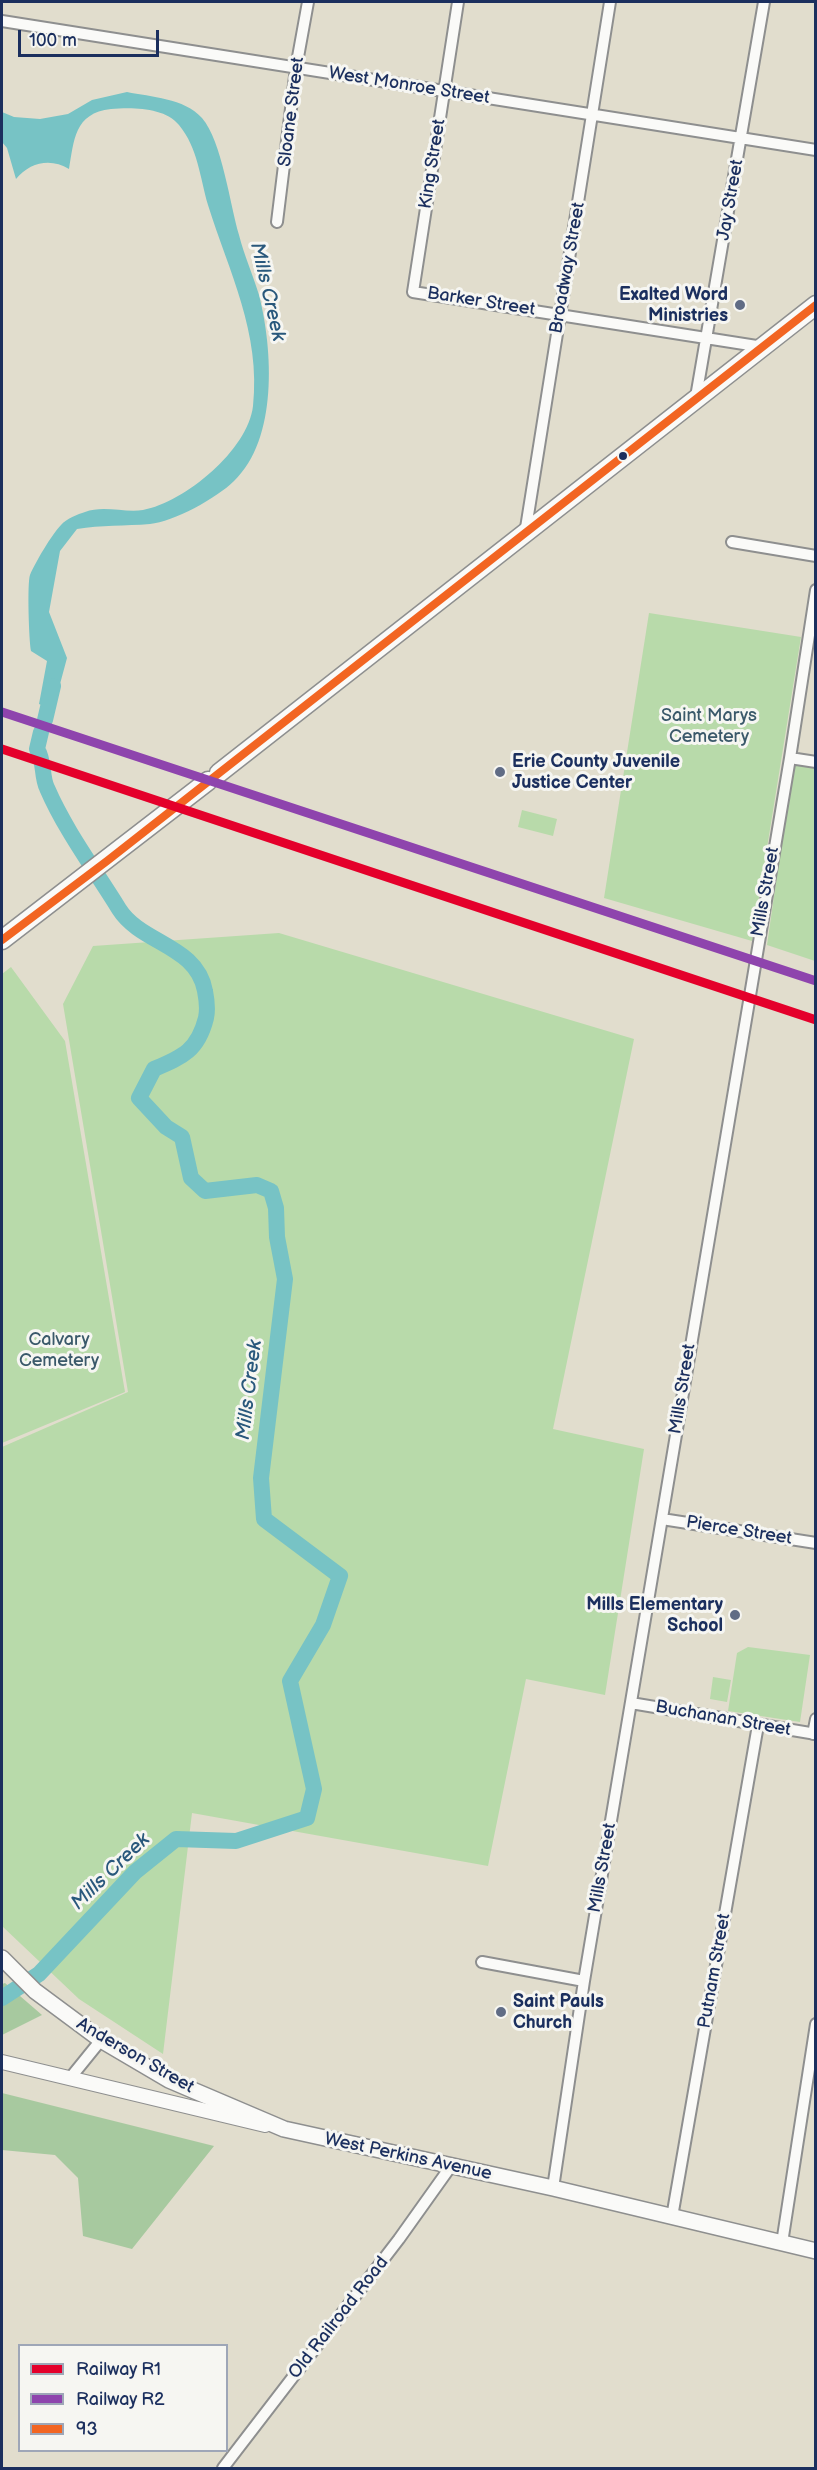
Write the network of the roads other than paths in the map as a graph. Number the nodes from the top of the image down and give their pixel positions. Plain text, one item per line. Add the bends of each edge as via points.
1 (308, 2) edge
2 (458, 2) edge
3 (610, 2) edge
4 (764, 2) edge
5 (2, 21) edge
6 (296, 68) junction
7 (444, 91) junction
8 (593, 115) junction
9 (742, 138) junction
10 (816, 150) edge
11 (277, 222) dead end
12 (413, 292) joint
13 (816, 305) edge
14 (560, 314) junction
15 (707, 337) junction
16 (763, 347) junction
17 (696, 399) junction
18 (525, 534) junction
19 (732, 542) dead end
20 (816, 556) edge
21 (816, 590) edge
22 (790, 758) junction
23 (816, 762) edge
24 (2, 940) edge
25 (662, 1519) junction
26 (816, 1544) edge
27 (631, 1703) junction
28 (816, 1719) edge
29 (758, 1725) junction
30 (814, 1734) edge
31 (2, 1958) edge
32 (482, 1962) dead end
33 (584, 1981) junction
34 (816, 2024) edge
35 (101, 2040) junction
36 (2, 2062) edge
37 (71, 2077) junction
38 (284, 2129) junction
39 (451, 2166) junction
40 (553, 2188) junction
41 (672, 2217) junction
42 (782, 2243) junction
43 (816, 2251) edge
44 (223, 2469) edge

1 - 6 street, Sloane Street
2 - 7 street, King Street
3 - 8 street, Broadway Street
4 - 9 street, Jay Street
5 - 6 street, West Monroe Street
6 - 7 street, West Monroe Street
6 - 11 street, Sloane Street
7 - 8 street, West Monroe Street
7 - 12 street, King Street
8 - 9 street, West Monroe Street
8 - 14 street, Broadway Street
9 - 10 street, West Monroe Street
9 - 15 street, Jay Street
12 - 14 street, Barker Street
13 - 16 main road
14 - 15 street, Barker Street
14 - 18 street, Broadway Street
15 - 16 street, Barker Street
15 - 17 street, Jay Street
16 - 17 main road
17 - 18 main road
18 - 24 main road
19 - 20 street
21 - 22 street, Mills Street
22 - 23 street
22 - 25 street, Mills Street
25 - 26 street, Pierce Street
25 - 27 street, Mills Street
27 - 29 street, Buchanan Street
27 - 33 street, Mills Street
28 - 30 street
29 - 30 street, Buchanan Street
29 - 41 street, Putnam Street
31 - 35 main road, Anderson Street via 35,1991
32 - 33 street
33 - 40 street, Mills Street
34 - 42 street
35 - 37 street
35 - 38 main road, Anderson Street via 169,2080
36 - 37 street, West Perkins Avenue
37 - 38 street, West Perkins Avenue
38 - 39 main road, West Perkins Avenue
39 - 40 main road, West Perkins Avenue
39 - 44 street, Old Railroad Road
40 - 41 main road, West Perkins Avenue
41 - 42 main road, West Perkins Avenue
42 - 43 main road, West Perkins Avenue

